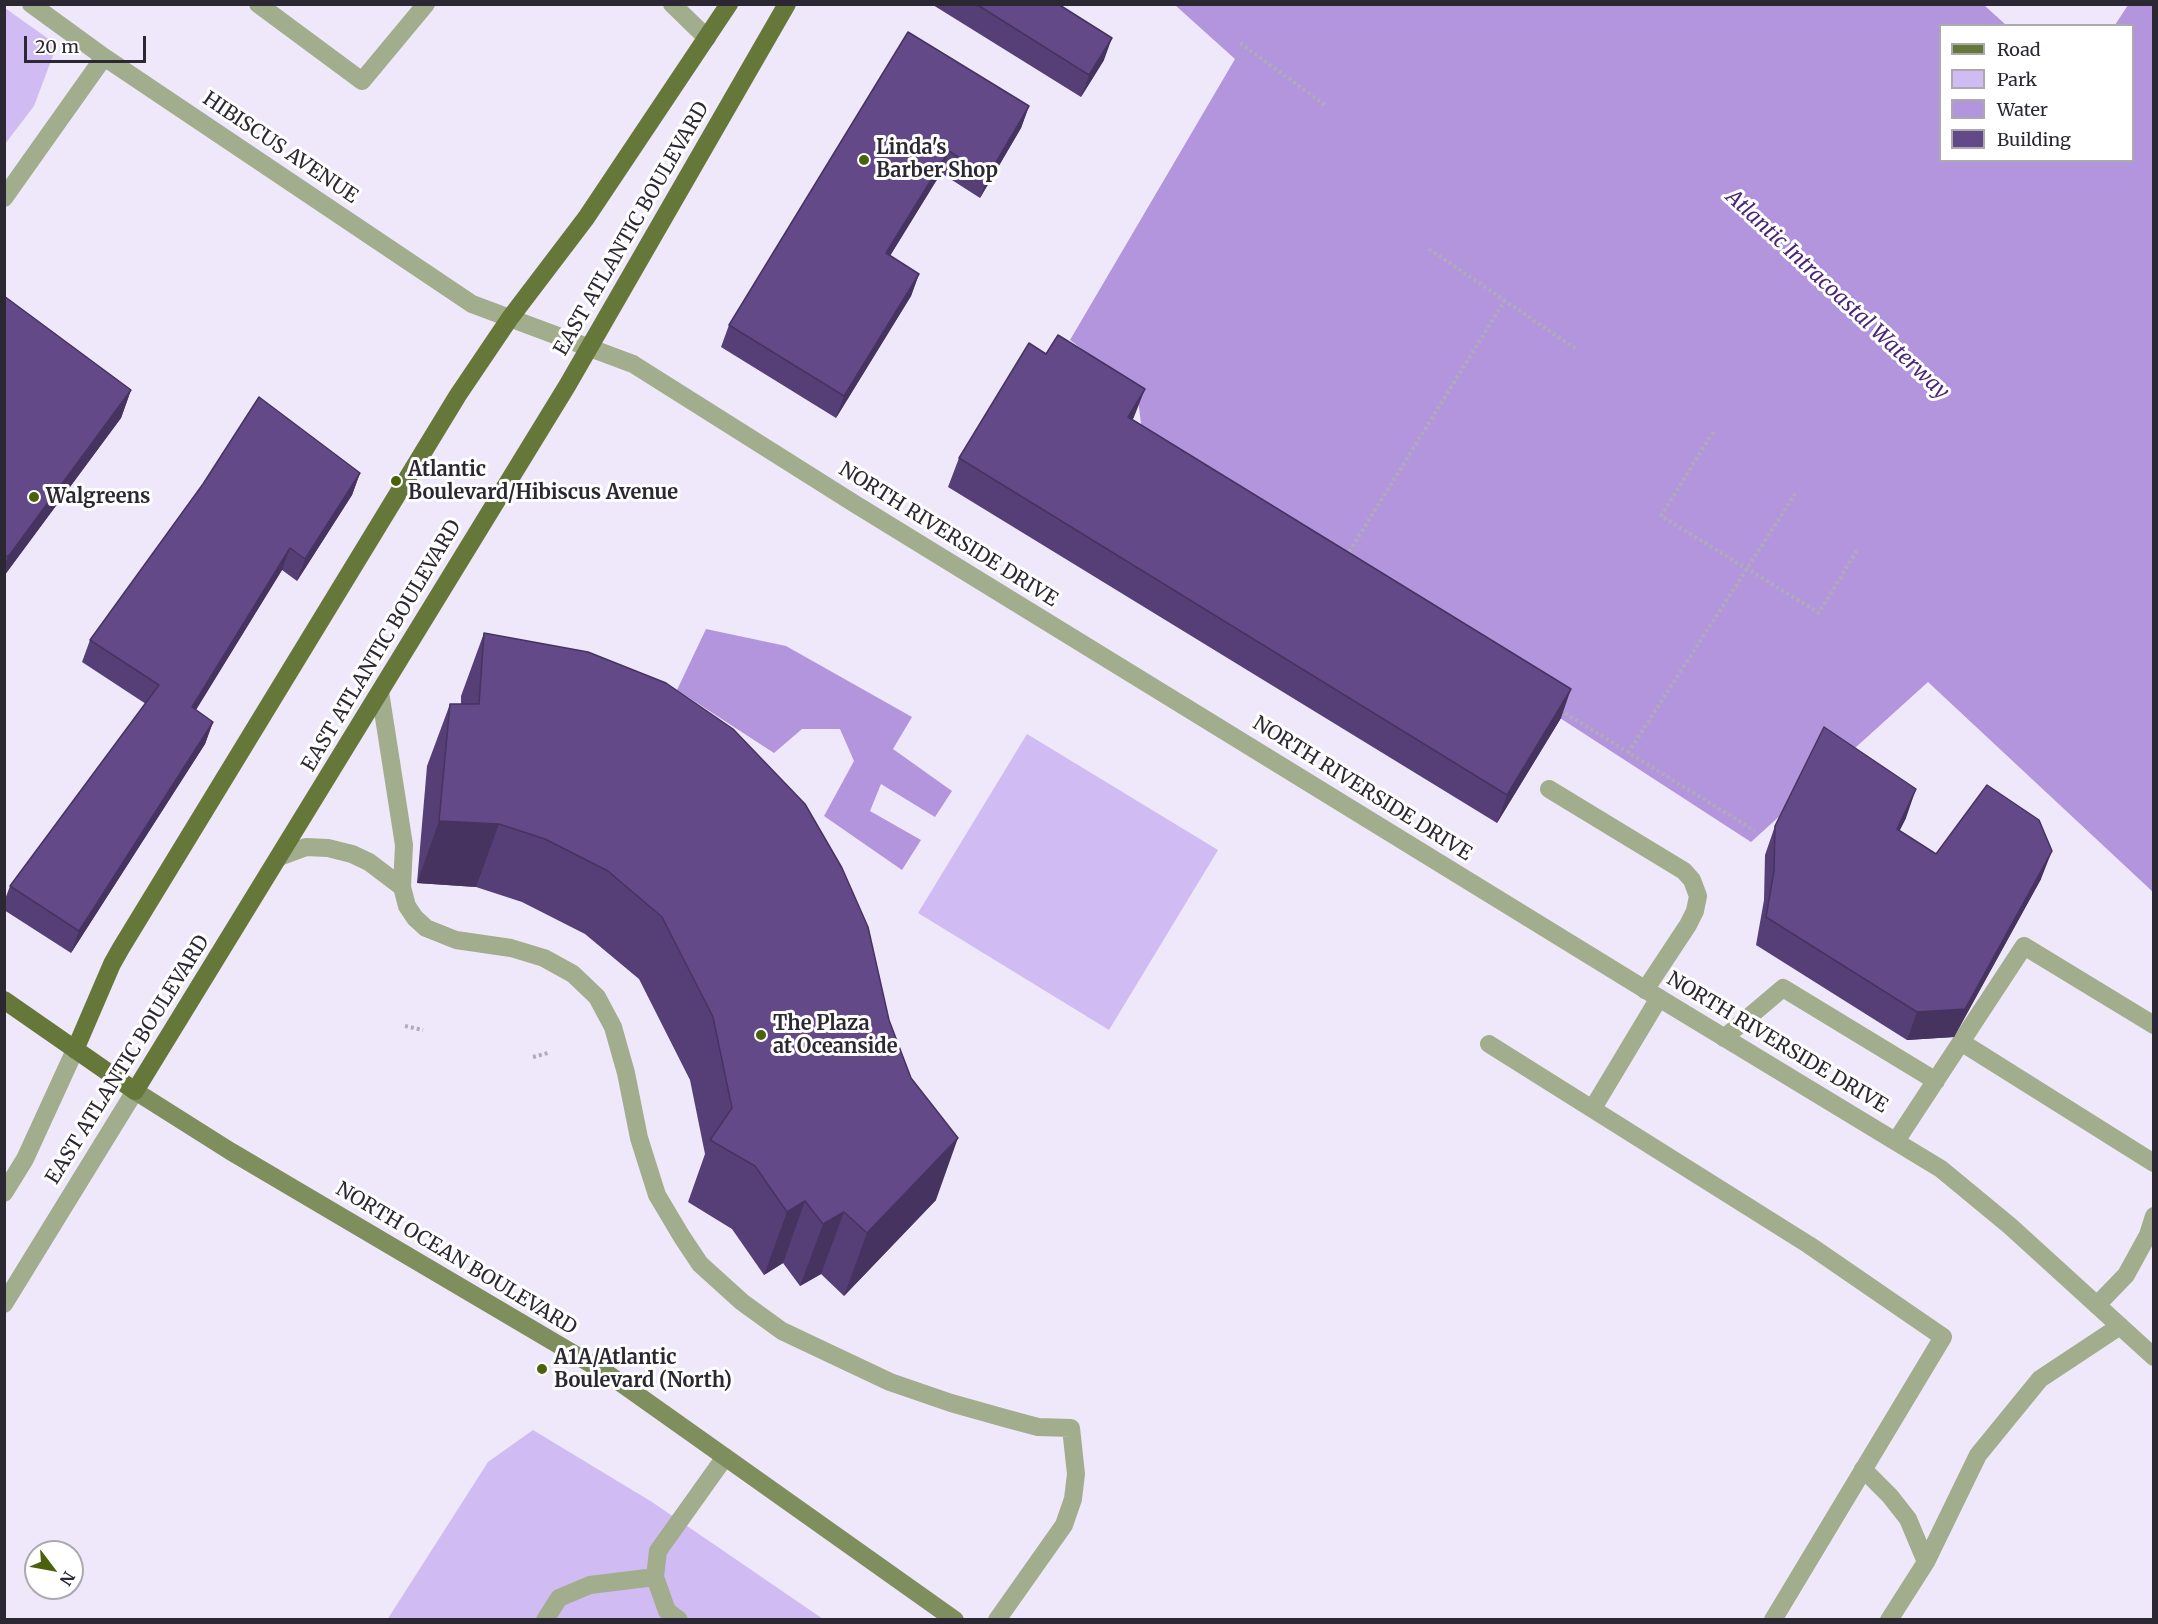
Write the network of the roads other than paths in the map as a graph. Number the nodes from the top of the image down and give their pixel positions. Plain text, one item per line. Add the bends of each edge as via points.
1 (31, 4) edge
2 (258, 4) edge
3 (426, 4) edge
4 (672, 4) edge
5 (729, 4) edge
6 (787, 4) edge
7 (707, 38) junction
8 (104, 57) junction
9 (4, 198) edge
10 (510, 318) junction
11 (589, 348) junction
12 (380, 692) junction
13 (1549, 789) dead end
14 (279, 857) junction
15 (402, 887) junction
16 (1652, 994) junction
17 (4, 1000) edge
18 (2154, 1025) edge
19 (1725, 1038) junction
20 (1961, 1042) junction
21 (1490, 1044) dead end
22 (75, 1050) junction
23 (1936, 1081) junction
24 (135, 1091) junction
25 (1593, 1108) junction
26 (1896, 1141) junction
27 (2154, 1163) edge
28 (4, 1193) edge
29 (2154, 1216) edge
30 (4, 1304) edge
31 (2097, 1305) junction
32 (2120, 1326) junction
33 (2154, 1357) edge
34 (725, 1457) junction
35 (1863, 1469) junction
36 (1926, 1562) junction
37 (655, 1577) junction
38 (1894, 1616) edge
39 (545, 1620) edge
40 (678, 1620) edge
41 (955, 1620) edge
42 (997, 1620) edge
43 (1773, 1620) edge

1 - 8 street, HIBISCUS AVENUE
2 - 3 street via 362,81
4 - 7 street
5 - 7 main road, EAST ATLANTIC BOULEVARD
6 - 11 main road, EAST ATLANTIC BOULEVARD
7 - 10 main road, EAST ATLANTIC BOULEVARD via 585,218
8 - 9 street
8 - 10 street, HIBISCUS AVENUE via 455,294
10 - 11 street, NORTH RIVERSIDE DRIVE
10 - 22 main road, EAST ATLANTIC BOULEVARD via 458,394 121,948
11 - 12 main road, EAST ATLANTIC BOULEVARD
11 - 16 street, NORTH RIVERSIDE DRIVE via 633,364 865,511
12 - 14 main road, EAST ATLANTIC BOULEVARD
12 - 15 street via 404,844
13 - 16 street via 1684,871 1692,880 1698,896 1695,911
14 - 15 street via 306,847 328,848 369,862
14 - 24 main road, EAST ATLANTIC BOULEVARD
15 - 42 street via 407,906 426,928 456,940 511,948 544,958 573,974 597,997 613,1027 657,1195 700,1264 742,1302 782,1331 890,1382 1038,1427 1071,1428 1076,1474 1064,1525
16 - 19 street, NORTH RIVERSIDE DRIVE
16 - 25 street
17 - 22 main road, NORTH OCEAN BOULEVARD
18 - 20 street via 2024,946
19 - 23 street via 1783,988
19 - 26 street, NORTH RIVERSIDE DRIVE
20 - 23 street
20 - 27 street
21 - 25 street
22 - 24 main road, NORTH OCEAN BOULEVARD
22 - 28 street, EAST ATLANTIC BOULEVARD via 25,1159
23 - 26 street
24 - 30 street, EAST ATLANTIC BOULEVARD
24 - 34 main road, NORTH OCEAN BOULEVARD via 608,1374
25 - 35 street via 1809,1245 1943,1336
26 - 31 street, NORTH RIVERSIDE DRIVE via 1941,1169
29 - 31 street via 2126,1275
31 - 32 street, NORTH RIVERSIDE DRIVE
32 - 33 street, NORTH RIVERSIDE DRIVE
32 - 36 street via 2040,1379 1978,1455
34 - 37 street via 658,1551
34 - 41 main road, NORTH OCEAN BOULEVARD
35 - 36 street via 1908,1519
35 - 43 street
36 - 38 street
37 - 39 street via 590,1585 559,1598
37 - 40 street via 667,1611

